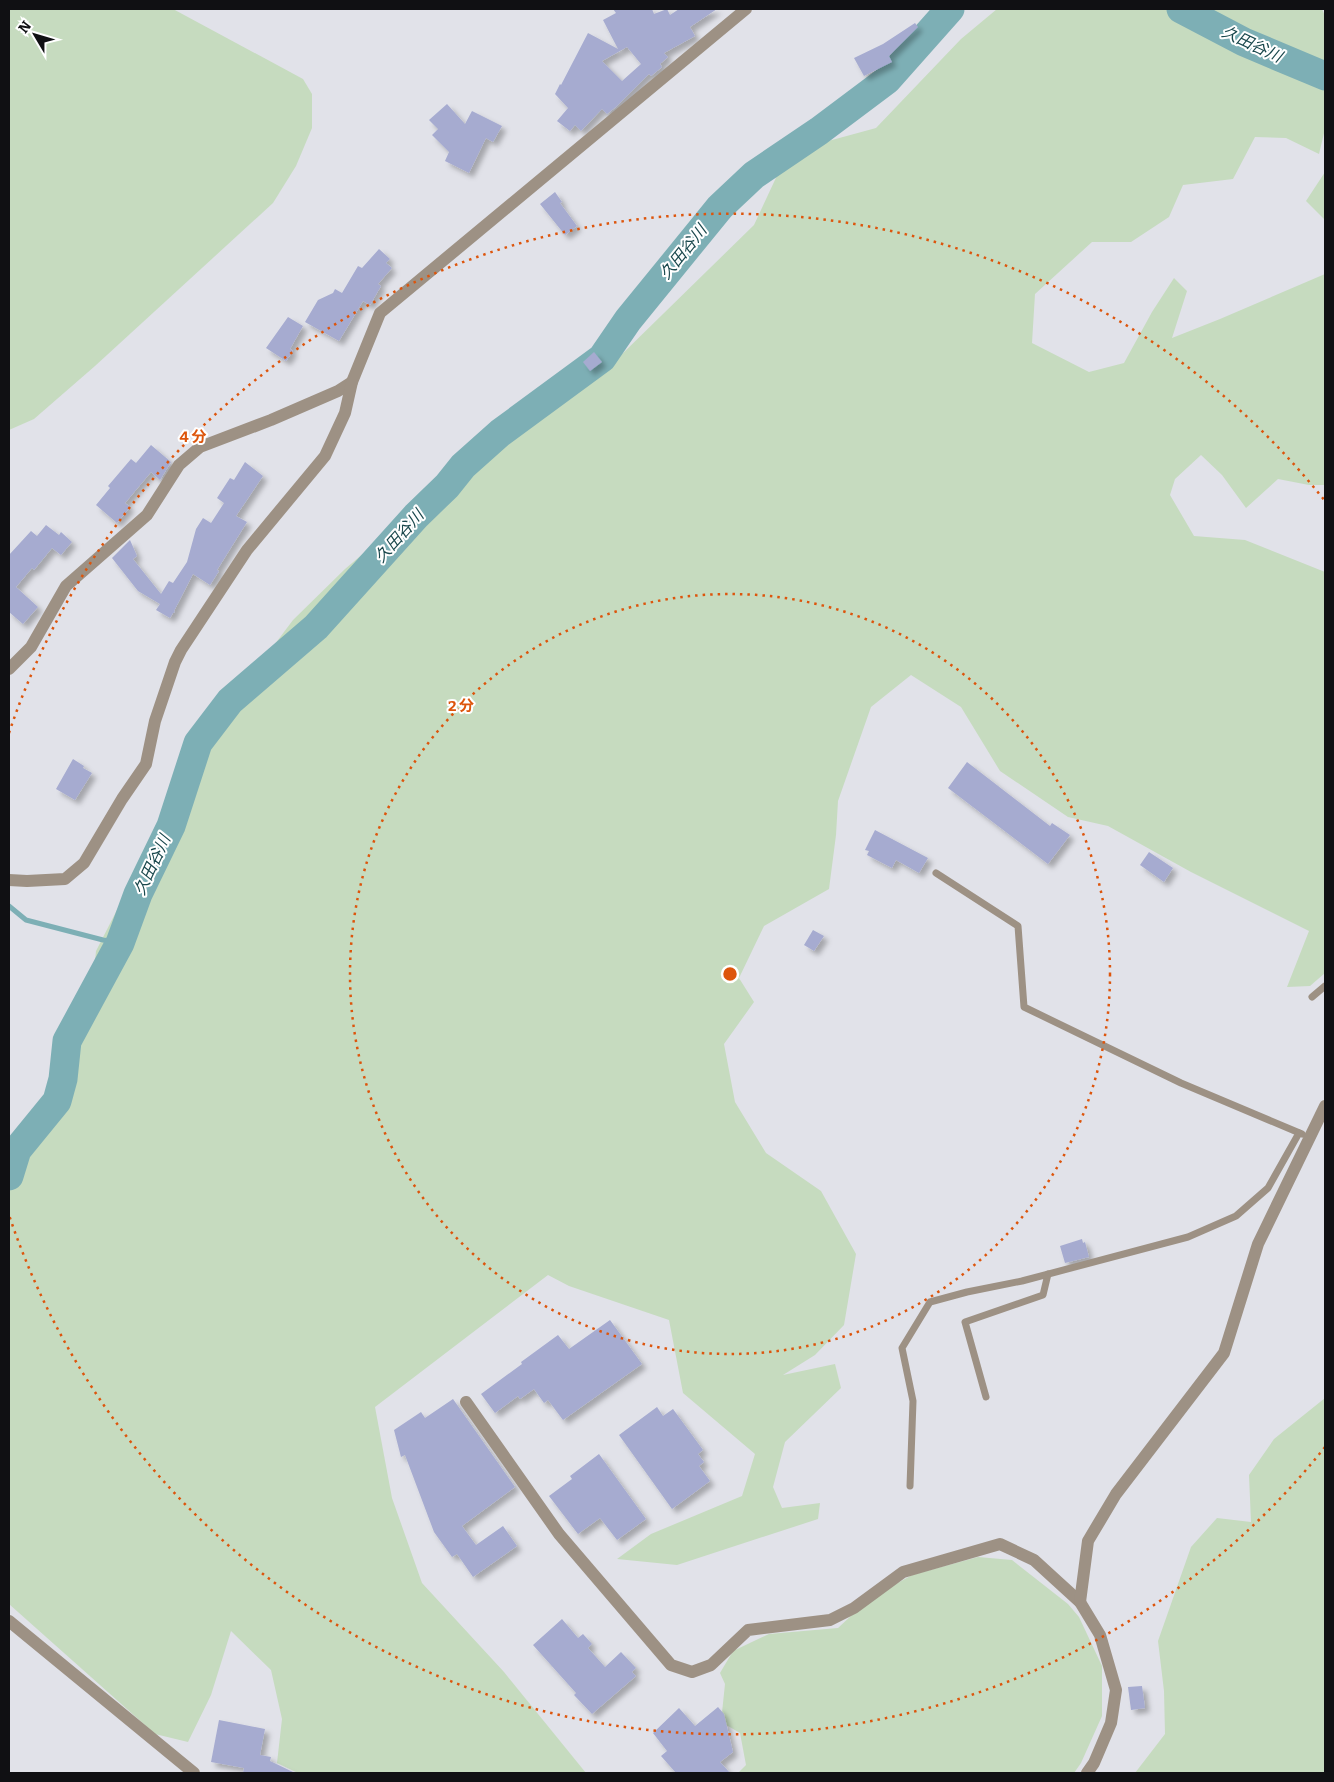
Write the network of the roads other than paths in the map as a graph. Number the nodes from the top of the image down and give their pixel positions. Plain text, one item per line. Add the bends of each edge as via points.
1 (746, 9) edge
2 (352, 382) junction
3 (9, 669) edge
4 (936, 873) dead end
5 (9, 880) edge
6 (1325, 986) edge
7 (1312, 997) dead end
8 (1325, 1106) edge
9 (1304, 1135) junction
10 (1048, 1274) junction
11 (986, 1397) dead end
12 (466, 1402) dead end
13 (910, 1486) dead end
14 (1080, 1602) junction
15 (9, 1620) edge
16 (194, 1773) edge
17 (1087, 1773) edge

1 - 2 street via 380,313
2 - 3 street via 271,420 200,447 179,465 147,515 66,586 31,647
2 - 5 street via 345,413 326,456 247,550 181,650 155,721 146,764 84,864 65,879
4 - 9 lane via 1018,926 1024,1007 1182,1083
6 - 7 lane
8 - 9 street
9 - 10 lane via 1268,1188 1236,1216 1188,1237
9 - 14 street via 1258,1244 1224,1353 1116,1494 1088,1542
10 - 11 lane via 1043,1295 965,1322
10 - 13 lane via 930,1302 902,1348 913,1401
12 - 14 street via 559,1534 671,1665 685,1670 692,1672 710,1665 748,1630 830,1620 854,1608 903,1572 1000,1544 1034,1560
14 - 17 street via 1100,1636 1116,1690 1111,1723
15 - 16 street

